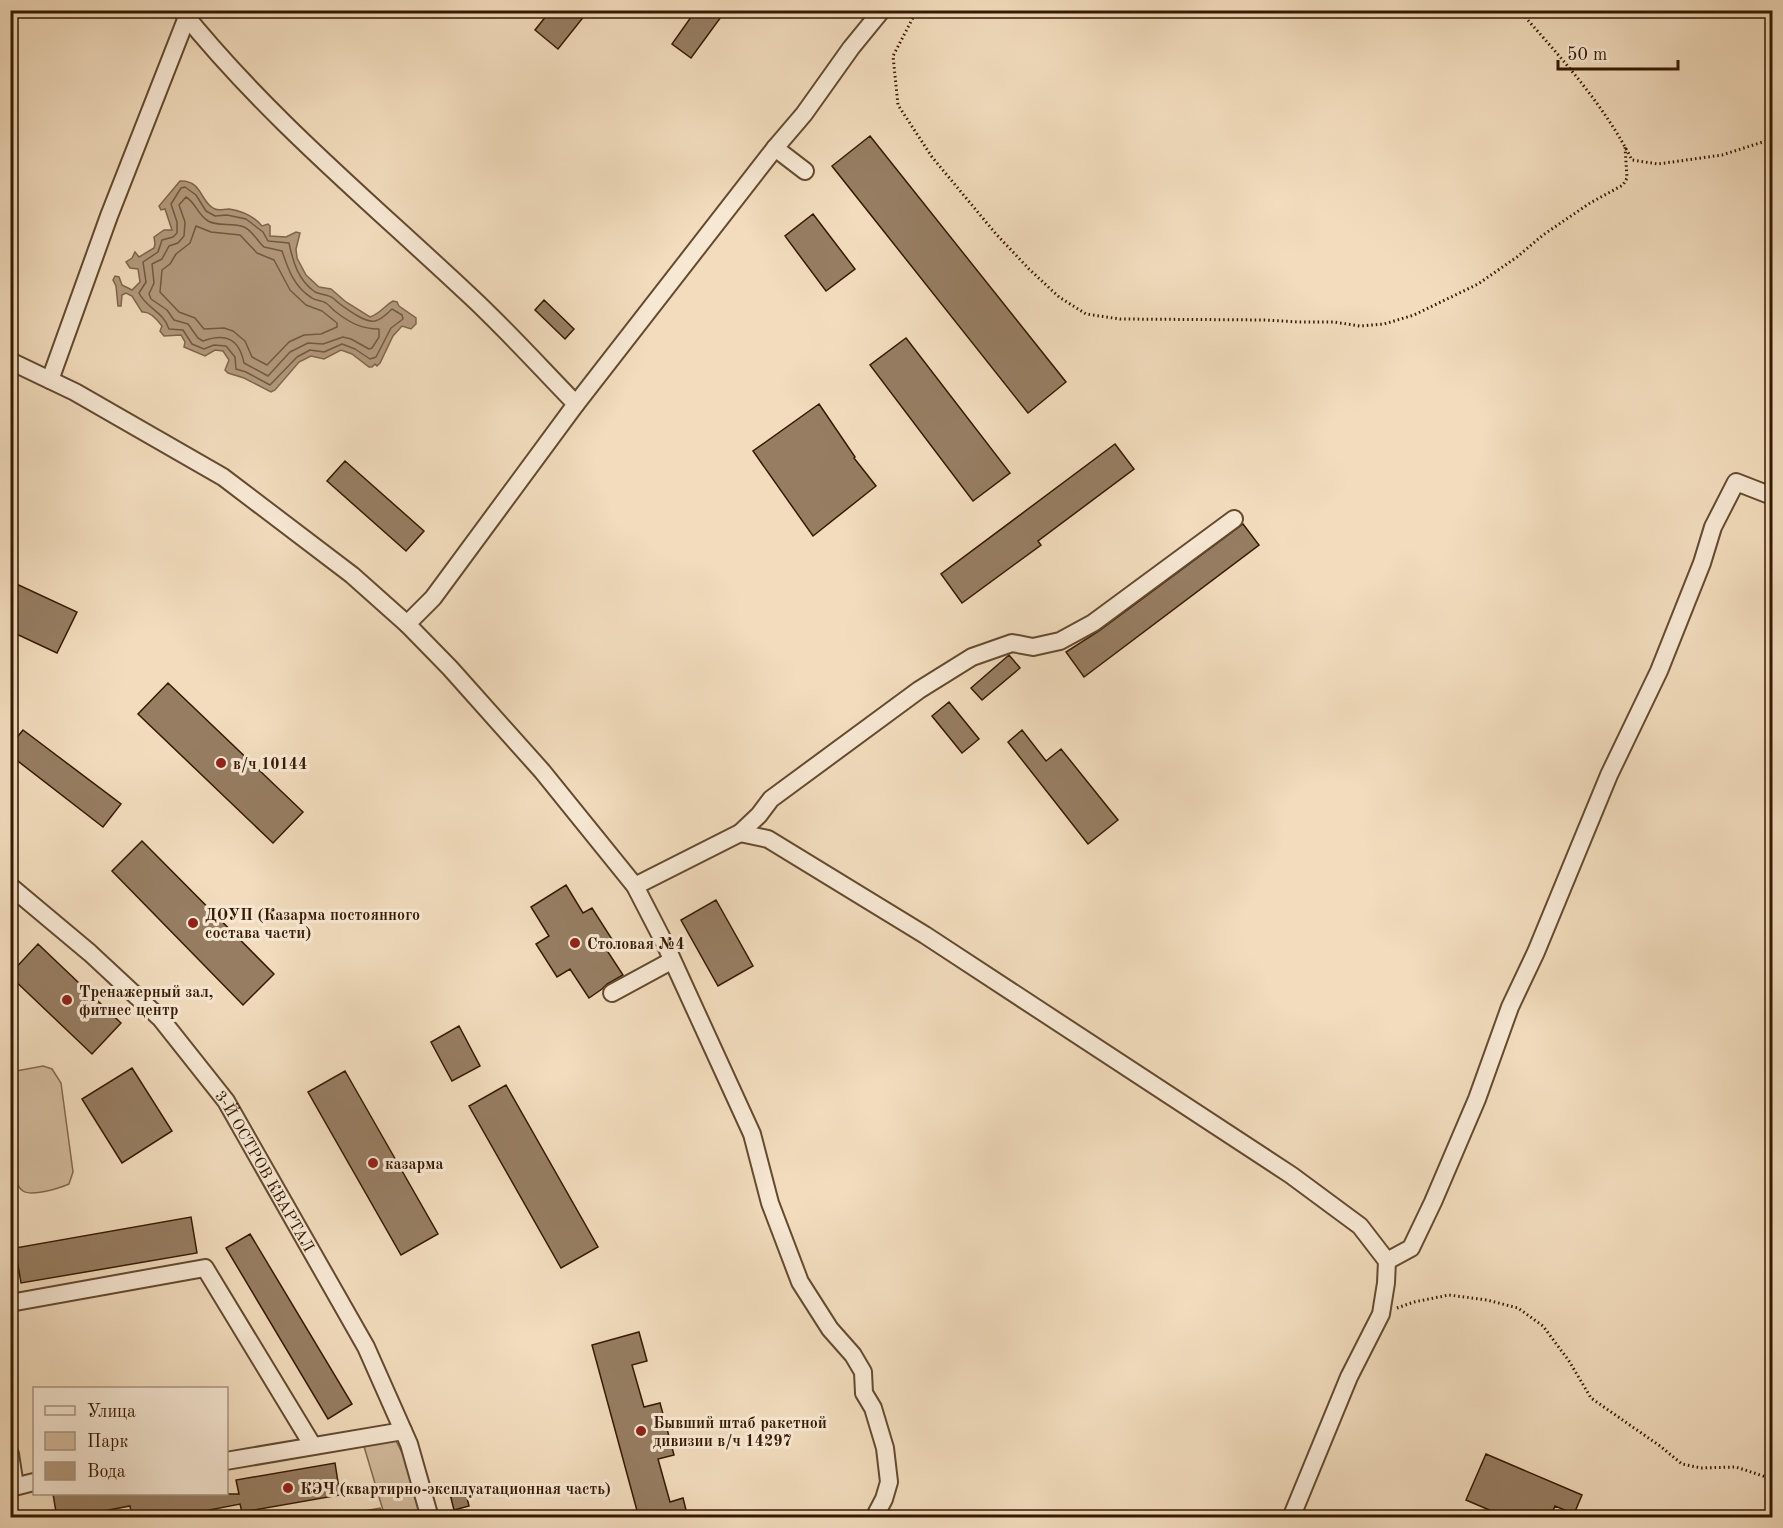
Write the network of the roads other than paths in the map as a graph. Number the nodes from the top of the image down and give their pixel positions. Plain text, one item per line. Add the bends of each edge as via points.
1 (882, 10) edge
2 (188, 13) edge
3 (775, 148) junction
4 (805, 171) dead end
5 (10, 361) edge
6 (50, 380) junction
7 (576, 404) junction
8 (1773, 496) edge
9 (1234, 519) dead end
10 (407, 624) junction
11 (740, 833) junction
12 (10, 886) edge
13 (634, 886) junction
14 (671, 961) junction
15 (612, 993) dead end
16 (1387, 1261) junction
17 (10, 1303) edge
18 (402, 1431) junction
19 (313, 1446) junction
20 (10, 1454) edge
21 (228, 1461) edge
22 (33, 1482) edge
23 (13, 1487) edge
24 (430, 1518) edge
25 (874, 1518) edge
26 (1291, 1518) edge

1 - 3 street
2 - 6 street
2 - 7 street via 201,35 295,134 469,294
3 - 4 street
3 - 7 street
5 - 6 street
6 - 10 street via 223,477 352,575
7 - 10 street via 433,598
8 - 16 street via 1736,482 1729,495 1713,527 1659,671 1609,775 1432,1202 1411,1248
9 - 11 street via 1093,623 1060,641 1033,647 1012,643 972,657 919,690 771,799
10 - 13 street via 531,758
11 - 13 street
11 - 16 street via 768,839 925,935 1230,1134 1359,1227
12 - 18 street, 3-Й ОСТРОВ КВАРТАЛ via 161,1019 226,1101 366,1347
13 - 14 street
14 - 15 street
14 - 25 street via 752,1134 770,1203 800,1282 863,1372 864,1393 873,1408 885,1448 889,1482
16 - 26 street via 1382,1314 1349,1377
17 - 19 street via 205,1268
18 - 19 street
18 - 24 street, 3-Й ОСТРОВ КВАРТАЛ
19 - 21 street
20 - 23 street
22 - 23 street

